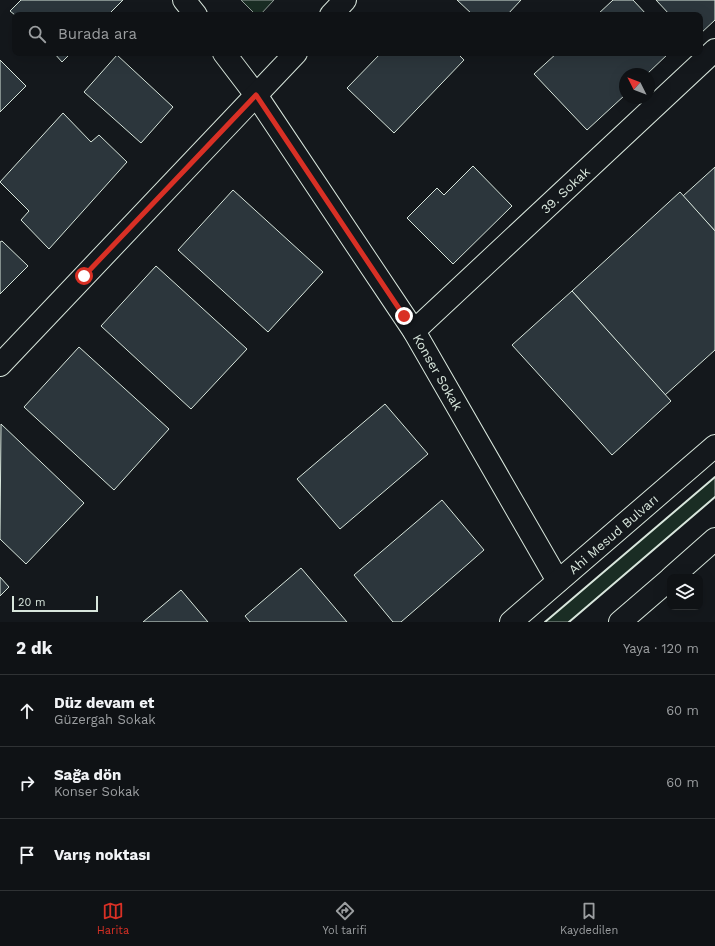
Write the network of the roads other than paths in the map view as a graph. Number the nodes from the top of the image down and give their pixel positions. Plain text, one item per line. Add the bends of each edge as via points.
1 (184, 0) edge
2 (345, 0) edge
3 (194, 12) edge
4 (335, 12) edge
5 (715, 50) edge
6 (226, 56) edge
7 (293, 56) edge
8 (256, 95) junction
9 (414, 331) junction
10 (0, 365) edge
11 (715, 446) edge
12 (715, 539) edge
13 (676, 574) edge
14 (558, 581) junction
15 (667, 581) edge
16 (511, 622) edge
17 (620, 622) edge

1 - 3 street
2 - 4 street
5 - 9 street, 39. Sokak
6 - 8 street, Konser Sokak
7 - 8 street
8 - 9 street, Konser Sokak
8 - 10 street
9 - 14 street, Konser Sokak
11 - 14 street, Ahi Mesud Bulvarı
12 - 13 street
14 - 16 street, Ahi Mesud Bulvarı
15 - 17 street

